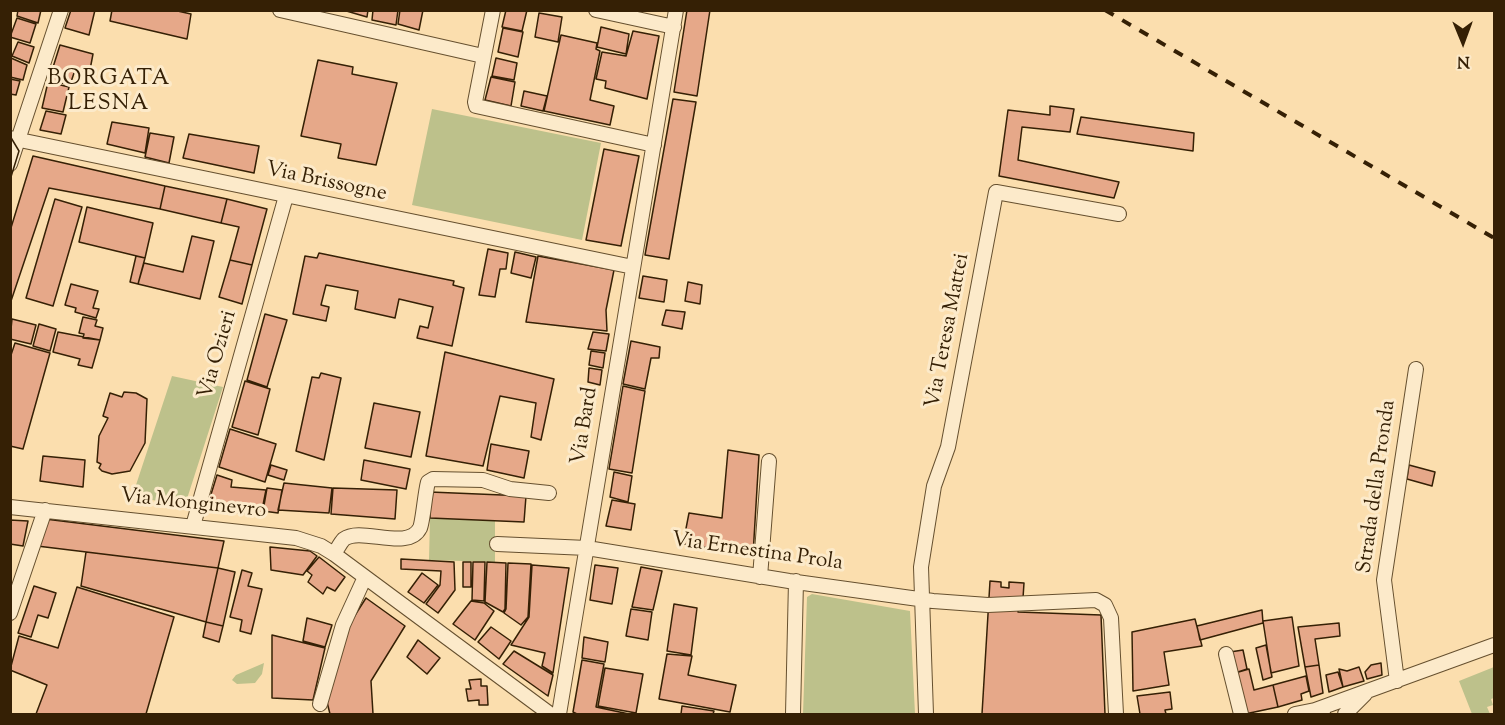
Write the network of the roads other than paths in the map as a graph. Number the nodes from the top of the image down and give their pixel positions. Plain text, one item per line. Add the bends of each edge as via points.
1 (61, 10) edge
2 (280, 10) edge
3 (493, 10) edge
4 (596, 10) edge
5 (676, 10) edge
6 (674, 27) junction
7 (483, 56) junction
8 (15, 139) edge
9 (654, 145) junction
10 (10, 164) edge
11 (286, 196) junction
12 (1119, 214) dead end
13 (633, 267) junction
14 (1416, 369) dead end
15 (769, 461) dead end
16 (549, 494) dead end
17 (10, 507) edge
18 (45, 510) junction
19 (193, 526) junction
20 (497, 544) dead end
21 (587, 548) junction
22 (334, 555) junction
23 (365, 577) junction
24 (760, 577) junction
25 (796, 581) junction
26 (921, 598) junction
27 (10, 613) edge
28 (1494, 645) edge
29 (1226, 654) dead end
30 (1397, 681) junction
31 (1366, 692) junction
32 (320, 704) dead end
33 (1321, 712) edge
34 (550, 714) edge
35 (559, 714) edge
36 (793, 714) edge
37 (926, 714) edge
38 (1116, 714) edge
39 (1241, 714) edge
40 (1295, 714) edge
41 (1344, 714) edge

1 - 8 street
2 - 7 street
3 - 7 street
4 - 6 street
5 - 6 street, Via Bard
6 - 9 street, Via Bard
7 - 9 street via 475,102 480,108
8 - 10 street
8 - 11 street, Via Brissogne
9 - 13 street, Via Bard
11 - 13 street, Via Brissogne
11 - 19 street, Via Ozieri
12 - 26 street, Via Teresa Mattei via 996,192 948,447 934,486 921,567
13 - 21 street, Via Bard
14 - 30 street, Strada della Pronda via 1384,580
15 - 24 street
16 - 22 street via 510,489 483,480 434,479 428,482 420,527 414,535 401,539 353,536 342,541
17 - 18 street, Via Monginevro
18 - 19 street, Via Monginevro
18 - 27 street
19 - 22 street, Via Monginevro via 296,538
20 - 21 street, Via Ernestina Prola
21 - 24 street, Via Ernestina Prola
21 - 35 street, Via Bard
22 - 23 street, Via Monginevro
23 - 32 street via 343,625
23 - 34 street, Via Monginevro
24 - 25 street, Via Ernestina Prola
25 - 26 street, Via Ernestina Prola
25 - 36 street
26 - 37 street, Via Teresa Mattei
26 - 38 street via 988,605 1096,600 1112,618
28 - 30 street
29 - 39 street
30 - 31 street
31 - 33 street
31 - 41 street
33 - 40 street

